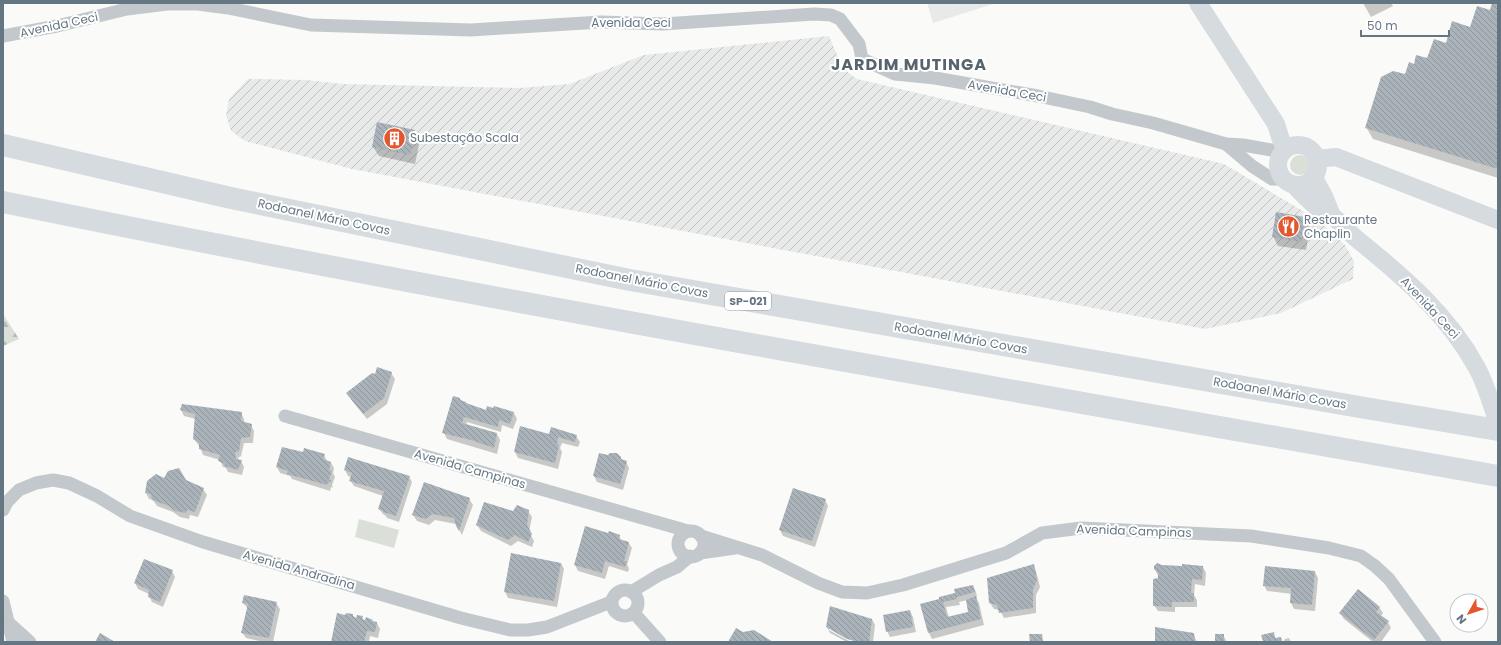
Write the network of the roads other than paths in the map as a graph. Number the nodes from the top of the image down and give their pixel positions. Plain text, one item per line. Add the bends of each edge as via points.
1 (1198, 3) edge
2 (3, 36) edge
3 (1226, 144) junction
4 (3, 145) edge
5 (1289, 148) junction
6 (1317, 158) junction
7 (1314, 178) junction
8 (1289, 182) junction
9 (3, 202) edge
10 (1332, 216) junction
11 (1498, 220) edge
12 (285, 416) dead end
13 (1498, 422) edge
14 (1498, 430) edge
15 (1498, 476) edge
16 (3, 510) edge
17 (687, 546) junction
18 (739, 547) junction
19 (631, 592) junction
20 (3, 601) edge
21 (611, 602) junction
22 (634, 613) junction
23 (9, 623) junction
24 (13, 642) edge
25 (30, 642) edge
26 (660, 642) edge
27 (1435, 642) edge

1 - 5 main road via 1276,124 1281,140
2 - 3 street, Avenida Ceci via 127,9 167,4 198,4 228,8 311,25 470,30 601,22 663,24 831,15 840,19 859,44 862,59 894,74 935,78 1038,96 1153,123
3 - 5 street, Avenida Ceci
3 - 8 street, Avenida Ceci via 1272,179
4 - 14 highway, Rodoanel Mário Covas / SP-021 via 231,198 630,280
5 - 6 main road via 1304,145 1312,150
5 - 8 main road via 1277,163 1280,174
6 - 7 main road via 1318,169
6 - 11 main road via 1336,158
7 - 8 main road via 1305,184
7 - 10 main road, Avenida Ceci
8 - 10 main road, Avenida Ceci via 1321,211
9 - 15 highway via 203,243 685,333
10 - 13 main road, Avenida Ceci via 1419,293 1444,319 1478,369
12 - 17 street, Avenida Campinas via 655,522
16 - 21 street, Avenida Andradina via 19,490 36,482 53,480 97,496 130,516 196,540 510,630 548,627
17 - 18 street, Avenida Campinas
17 - 18 street, Avenida Campinas via 696,532 701,536
17 - 19 street via 677,567
18 - 27 street, Avenida Campinas via 842,592 867,593 903,585 1006,553 1042,533 1081,528 1251,536 1330,548 1361,556 1389,579
19 - 21 street via 618,591
19 - 22 street via 638,602
20 - 23 street
21 - 22 street via 612,609 622,617
22 - 26 street
23 - 24 street
23 - 25 street

